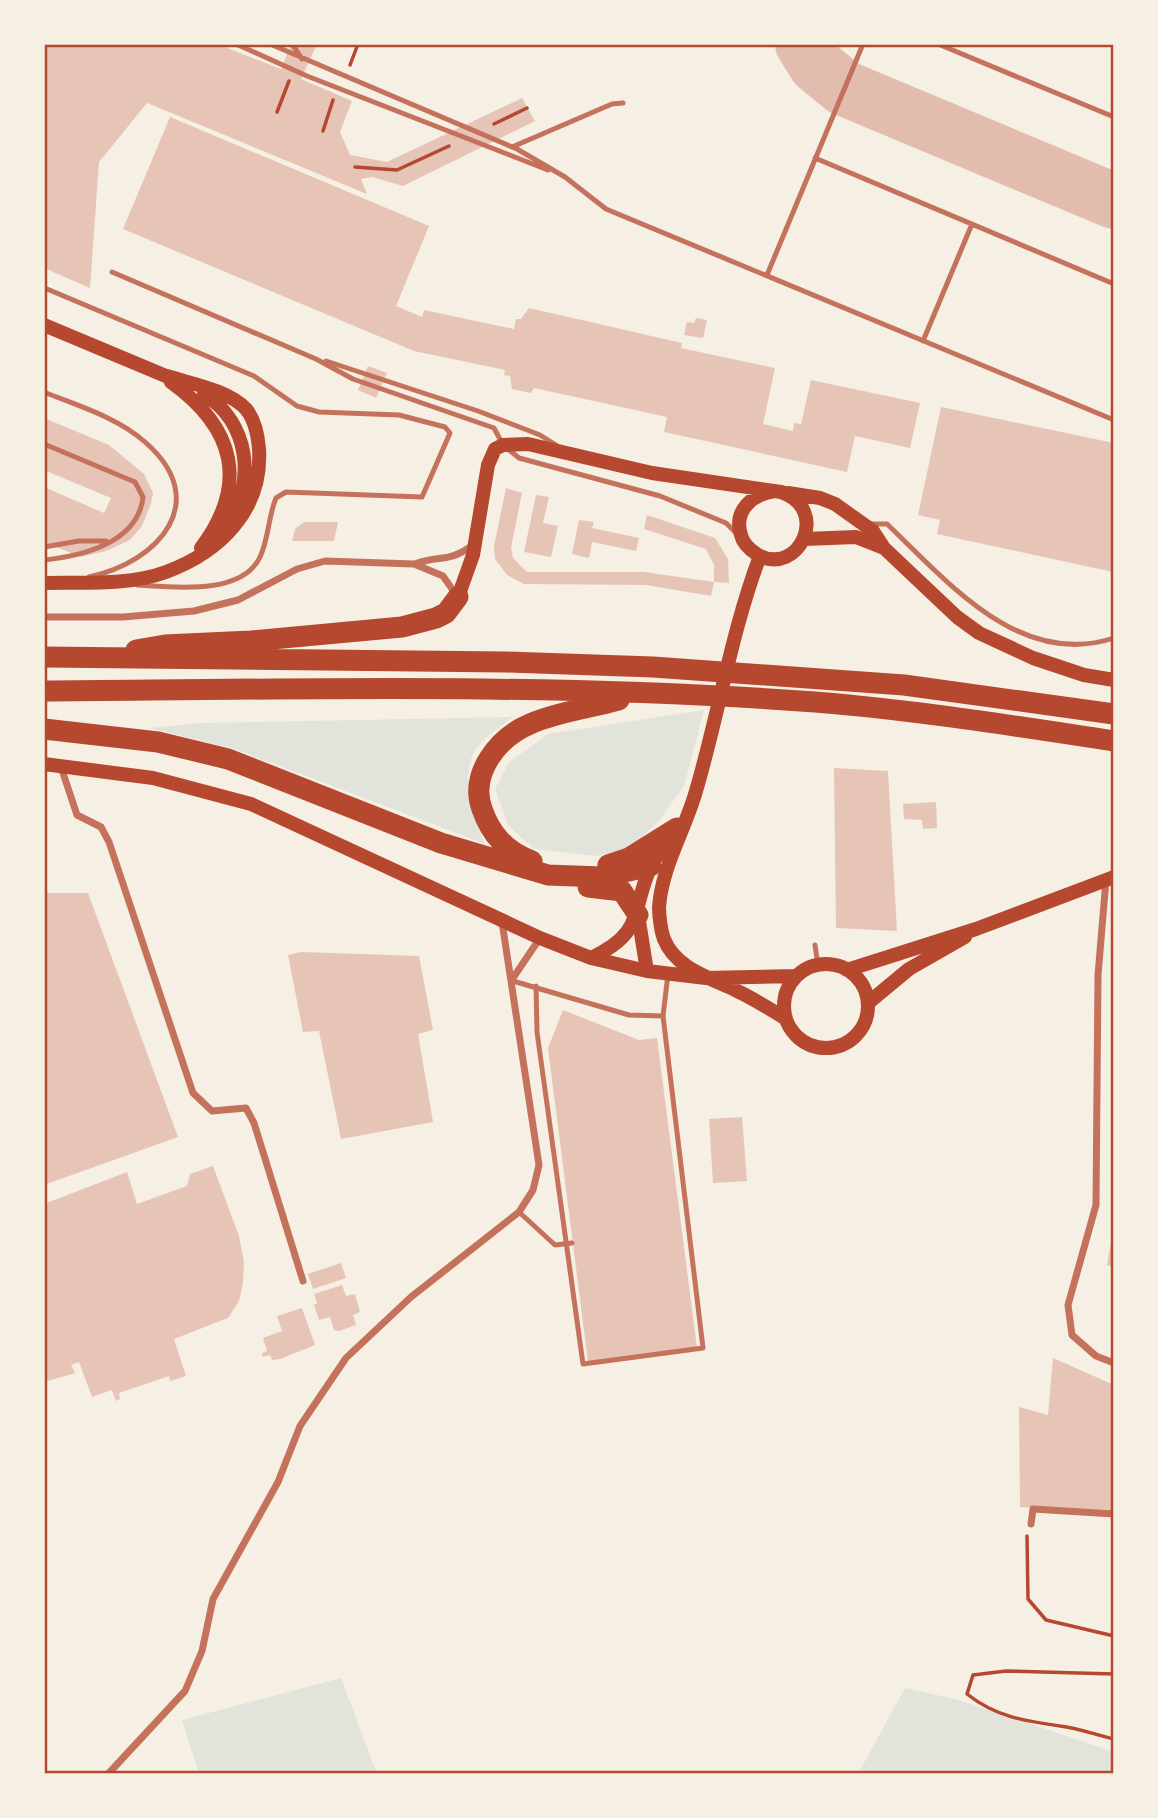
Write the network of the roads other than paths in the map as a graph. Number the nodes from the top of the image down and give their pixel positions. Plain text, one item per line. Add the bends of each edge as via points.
1 (236, 44) edge
2 (270, 44) edge
3 (292, 44) edge
4 (863, 44) edge
5 (938, 44) edge
6 (302, 58) junction
7 (623, 103) dead end
8 (1114, 117) edge
9 (512, 147) junction
10 (815, 158) junction
11 (565, 177) junction
12 (972, 224) junction
13 (112, 272) dead end
14 (767, 275) junction
15 (1114, 284) edge
16 (47, 289) dead end
17 (44, 325) edge
18 (923, 341) junction
19 (316, 359) junction
20 (163, 374) junction
21 (44, 392) edge
22 (402, 398) junction
23 (399, 415) junction
24 (1114, 420) edge
25 (44, 444) edge
26 (503, 445) junction
27 (570, 454) junction
28 (778, 491) junction
29 (863, 524) junction
30 (804, 539) junction
31 (108, 541) dead end
32 (743, 542) junction
33 (475, 544) junction
34 (44, 547) edge
35 (884, 548) junction
36 (760, 556) junction
37 (44, 560) edge
38 (414, 564) junction
39 (181, 565) junction
40 (99, 582) junction
41 (44, 583) edge
42 (458, 597) junction
43 (44, 617) edge
44 (1114, 638) edge
45 (106, 656) junction
46 (44, 657) edge
47 (1114, 680) edge
48 (44, 691) edge
49 (644, 694) junction
50 (1114, 714) edge
51 (44, 729) edge
52 (1114, 741) edge
53 (44, 764) edge
54 (60, 765) junction
55 (682, 821) junction
56 (441, 843) junction
57 (672, 852) junction
58 (651, 866) junction
59 (1110, 878) edge
60 (638, 915) junction
61 (501, 920) junction
62 (976, 929) junction
63 (540, 938) junction
64 (815, 945) dead end
65 (591, 958) junction
66 (818, 965) junction
67 (847, 970) junction
68 (647, 971) junction
69 (668, 974) junction
70 (796, 976) junction
71 (706, 978) junction
72 (513, 980) junction
73 (536, 986) junction
74 (868, 1003) junction
75 (663, 1016) junction
76 (786, 1019) junction
77 (519, 1212) junction
78 (572, 1243) dead end
79 (303, 1281) dead end
80 (1114, 1363) edge
81 (1114, 1514) edge
82 (1031, 1524) road end
83 (108, 1774) edge

1 - 11 lane
2 - 6 lane
3 - 6 lane
4 - 10 lane
5 - 8 lane
6 - 9 lane
7 - 9 lane
9 - 11 lane
10 - 12 lane
10 - 14 lane
11 - 14 lane via 606,209
12 - 15 lane
12 - 18 lane
13 - 19 lane
14 - 18 lane
16 - 23 lane via 254,376 297,407
17 - 20 main road
18 - 24 lane
19 - 22 lane
19 - 27 lane via 358,369 540,435
20 - 39 main road via 211,418 230,464 229,496 221,519 200,549
20 - 39 main road via 246,409 256,430 260,459 255,492 239,523
21 - 41 lane via 111,419 143,440 166,464 175,497 167,531 140,558 108,573
22 - 23 lane
22 - 26 lane via 494,428
23 - 40 lane via 445,427 450,433 422,496 286,492 273,505 259,560 234,579 207,585
25 - 37 lane via 135,482 143,497 135,523 121,536 72,555
26 - 27 main road via 528,444
26 - 32 lane via 528,461 671,500 726,523
26 - 33 main road via 495,449 488,465
27 - 28 main road via 652,473
28 - 29 main road via 820,498
28 - 30 main road via 798,502 806,514
28 - 32 main road via 755,496 745,505 739,523
29 - 35 main road
29 - 44 lane via 887,524 971,604 1015,629 1045,642 1079,644
30 - 35 main road via 856,537
30 - 36 main road via 783,557
31 - 34 lane
32 - 36 main road
33 - 38 street via 449,560
33 - 42 main road
35 - 47 main road via 979,633 1033,658
36 - 55 main road via 743,603 694,799
38 - 42 street via 443,576
38 - 43 street via 312,563 237,600 194,611 134,617
39 - 40 main road via 140,579
40 - 41 main road
42 - 45 highway via 446,613 402,627 165,645
45 - 46 highway
45 - 50 highway via 653,667 904,685
48 - 49 highway via 469,688
49 - 52 highway via 814,702
49 - 55 highway via 530,723 497,746 482,773 478,800 489,829 512,853 539,863 574,867 612,865 629,858
51 - 56 highway via 158,742 228,759
53 - 54 main road
54 - 61 main road via 153,778 251,804
54 - 79 street via 77,815 101,827 109,842 193,1093 212,1111 246,1108 254,1122
55 - 57 main road
55 - 58 main road
56 - 58 highway via 548,875 602,877
56 - 60 highway via 461,858 513,877 622,891
57 - 58 main road
57 - 71 main road via 659,909 664,940 676,956
58 - 60 main road
59 - 62 main road
59 - 80 street via 1098,975 1096,1205 1068,1305 1072,1335 1096,1356
60 - 65 main road via 624,937
60 - 68 main road
61 - 63 main road
61 - 72 street
62 - 67 main road
62 - 74 main road via 909,969
63 - 65 main road
63 - 72 street
64 - 66 lane
65 - 68 main road
66 - 67 main road
66 - 70 main road
67 - 74 main road via 865,990
68 - 69 main road
69 - 71 main road
69 - 75 lane
70 - 71 main road
70 - 76 main road via 785,997
71 - 76 main road
72 - 73 lane
72 - 77 street via 539,1165 533,1190
73 - 75 lane via 629,1015
73 - 75 lane via 537,1032 583,1364 703,1348
74 - 76 main road via 860,1031 839,1046 827,1048 803,1041
77 - 78 lane via 555,1245
77 - 83 street via 411,1297 346,1358 300,1426 278,1482 213,1599 202,1651 185,1691
81 - 82 street via 1033,1509

